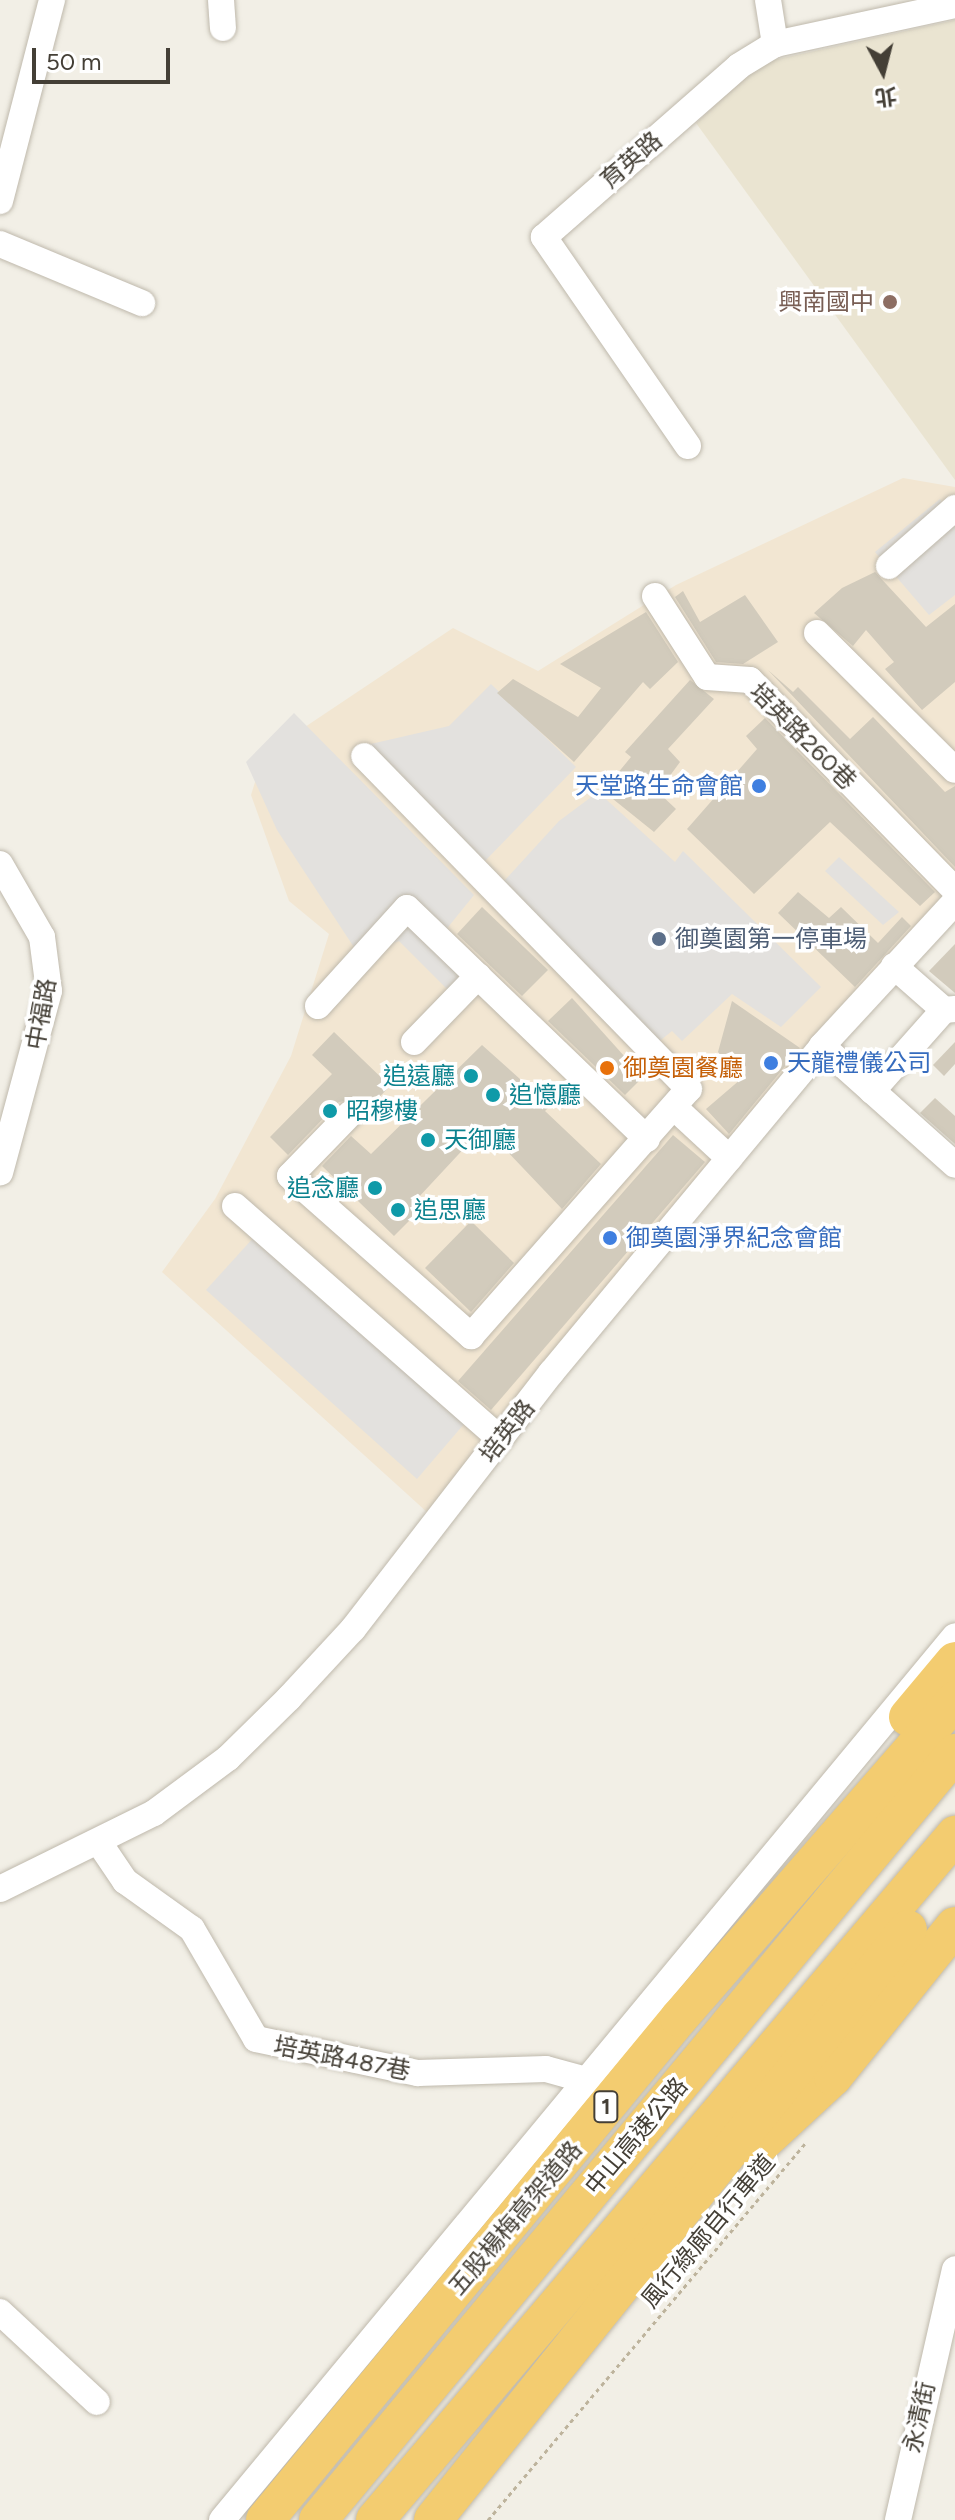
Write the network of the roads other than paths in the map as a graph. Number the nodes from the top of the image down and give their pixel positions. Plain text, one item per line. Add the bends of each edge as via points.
1 (52, 0) edge
2 (221, 0) edge
3 (768, 0) edge
4 (955, 5) edge
5 (223, 28) dead end
6 (775, 44) junction
7 (0, 201) edge
8 (0, 244) edge
9 (142, 303) dead end
10 (688, 446) dead end
11 (955, 508) edge
12 (889, 566) dead end
13 (655, 596) dead end
14 (817, 633) dead end
15 (364, 756) dead end
16 (955, 770) edge
17 (0, 864) edge
18 (955, 890) edge
19 (955, 902) edge
20 (894, 966) junction
21 (478, 976) junction
22 (318, 1006) dead end
23 (950, 1010) edge
24 (414, 1042) dead end
25 (822, 1046) junction
26 (872, 1091) junction
27 (675, 1108) junction
28 (350, 1114) dead end
29 (647, 1139) junction
30 (729, 1158) junction
31 (955, 1165) edge
32 (0, 1172) edge
33 (235, 1206) dead end
34 (500, 1439) junction
35 (955, 1636) edge
36 (955, 1661) edge
37 (955, 1700) edge
38 (955, 1753) edge
39 (955, 1835) edge
40 (100, 1844) junction
41 (955, 1871) edge
42 (0, 1889) edge
43 (955, 1926) edge
44 (679, 2018) junction
45 (586, 2080) junction
46 (657, 2241) junction
47 (955, 2269) edge
48 (0, 2312) edge
49 (97, 2402) dead end
50 (222, 2520) edge
51 (265, 2520) edge
52 (318, 2520) edge
53 (375, 2520) edge
54 (433, 2520) edge
55 (898, 2520) edge

1 - 7 street
2 - 5 street
3 - 6 street
4 - 6 street, 育英路
6 - 10 street, 育英路 via 739,66 544,237
8 - 9 street
11 - 12 street
13 - 18 street, 培英路260巷 via 707,677 750,680
14 - 16 street
15 - 27 street via 689,1089
17 - 32 street, 中福路 via 42,937 49,978
19 - 20 street, 培英路
20 - 23 street
20 - 25 street, 培英路
21 - 22 street via 407,908
21 - 24 street
21 - 29 street
23 - 26 street
25 - 26 street
25 - 30 street, 培英路
26 - 31 street
27 - 29 street
27 - 30 street
28 - 29 street via 290,1176 471,1336
30 - 34 street, 培英路
33 - 34 street
34 - 40 street, 培英路 via 353,1629 289,1698 228,1758
35 - 45 street
36 - 44 highway via 875,1755
37 - 44 highway, 五股楊梅高架道路 / 1
38 - 52 highway, 中山高速公路 / 1
39 - 53 highway, 中山高速公路
40 - 42 street, 培英路
40 - 45 street, 培英路487巷 via 125,1881 192,1929 256,2039 279,2049 418,2073 546,2069
41 - 46 highway
43 - 46 highway via 833,2077
44 - 51 highway, 五股楊梅高架道路 / 1
45 - 50 street
46 - 54 highway
47 - 55 street, 永清街
48 - 49 street

